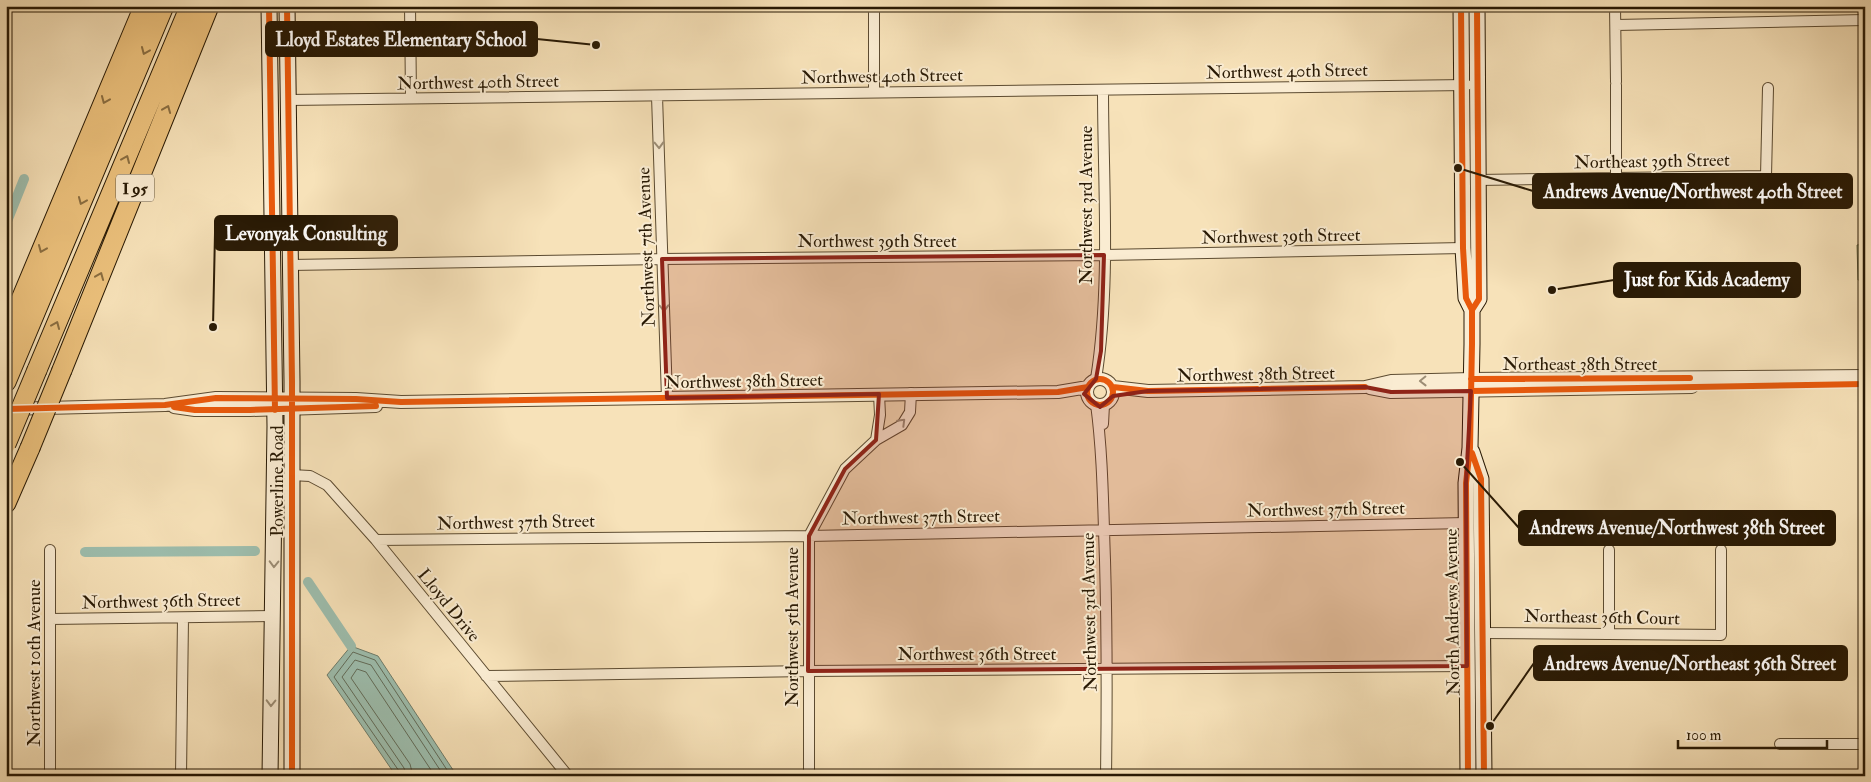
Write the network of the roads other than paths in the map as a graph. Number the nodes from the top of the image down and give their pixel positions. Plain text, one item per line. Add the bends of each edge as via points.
1 (144, 6) edge
2 (164, 6) edge
3 (190, 6) edge
4 (209, 6) edge
5 (269, 6) edge
6 (287, 6) edge
7 (410, 6) edge
8 (874, 6) edge
9 (1461, 6) edge
10 (1476, 6) edge
11 (1615, 6) edge
12 (1865, 20) edge
13 (1616, 25) junction
14 (270, 58) junction
15 (1470, 85) junction
16 (1768, 88) dead end
17 (1102, 90) junction
18 (874, 92) junction
19 (657, 96) junction
20 (411, 98) junction
21 (288, 100) junction
22 (271, 121) junction
23 (289, 156) junction
24 (1616, 178) junction
25 (1479, 180) junction
26 (1463, 248) junction
27 (1104, 255) junction
28 (662, 259) junction
29 (290, 266) junction
30 (1472, 310) junction
31 (6, 335) edge
32 (9, 376) edge
33 (1865, 376) edge
34 (1865, 384) edge
35 (1471, 385) junction
36 (1100, 392) junction
37 (911, 393) junction
38 (880, 394) junction
39 (667, 398) junction
40 (275, 404) junction
41 (292, 404) junction
42 (6, 409) edge
43 (876, 440) junction
44 (6, 444) edge
45 (1470, 448) junction
46 (292, 475) junction
47 (6, 504) edge
48 (1466, 522) junction
49 (1104, 530) junction
50 (809, 536) junction
51 (376, 540) junction
52 (50, 550) dead end
53 (1609, 550) dead end
54 (1721, 550) dead end
55 (1467, 613) junction
56 (273, 616) junction
57 (183, 618) junction
58 (50, 619) junction
59 (1482, 633) junction
60 (1609, 634) junction
61 (1468, 666) junction
62 (1107, 670) junction
63 (808, 671) junction
64 (486, 676) junction
65 (1483, 680) junction
66 (1780, 744) dead end
67 (1865, 744) edge
68 (50, 776) edge
69 (181, 776) edge
70 (270, 776) edge
71 (292, 776) edge
72 (568, 776) edge
73 (809, 776) edge
74 (1106, 776) edge
75 (1468, 776) edge
76 (1484, 776) edge

1 -> 31 highway
2 -> 32 highway
44 -> 3 highway, bridge
47 -> 4 highway, I 95, bridge
5 - 14 main road, Powerline Road
6 - 21 main road, Powerline Road
7 - 20 street
8 - 18 street
9 - 15 main road, North Andrews Avenue
10 - 15 main road, North Andrews Avenue
11 - 13 street
12 - 13 street
13 - 24 street
14 - 21 main road via 278,86
14 - 22 main road, Powerline Road
15 - 17 street, Northwest 40th Street
15 - 25 main road, North Andrews Avenue
15 - 26 main road, North Andrews Avenue
16 - 24 street, Northeast 39th Street via 1766,176
17 - 18 street, Northwest 40th Street
17 - 27 street, Northwest 3rd Avenue
18 - 19 street, Northwest 40th Street
19 - 20 street, Northwest 40th Street
19 -> 28 street, Northwest 7th Avenue
20 - 21 street, Northwest 40th Street
21 - 23 main road, Powerline Road
22 - 23 main road via 280,129
22 - 40 main road, Powerline Road
23 - 29 main road, Powerline Road
24 - 25 street, Northeast 39th Street
25 - 30 main road, North Andrews Avenue via 1479,299
26 - 27 street, Northwest 39th Street
26 - 30 main road, North Andrews Avenue via 1466,298
27 - 28 street, Northwest 39th Street
27 - 36 street, Northwest 3rd Avenue
28 - 29 street, Northwest 39th Street
28 -> 39 street, Northwest 7th Avenue
29 - 41 main road, Powerline Road
30 - 35 main road, North Andrews Avenue
33 - 35 street, Northeast 38th Street
34 - 35 street, Northeast 38th Street
35 - 36 street, Northwest 38th Street via 1391,381 1365,387
35 - 45 main road, North Andrews Avenue
36 - 37 street, Northwest 38th Street
36 - 49 street, Northwest 3rd Avenue
37 - 38 street, Northwest 38th Street
43 -> 37 street, Northwest 5th Avenue via 902,424 910,412
38 - 39 street, Northwest 38th Street
38 - 43 street
39 - 41 street, Northwest 38th Street via 401,402 365,408
40 - 41 street, Northwest 38th Street
40 - 42 street, Northwest 38th Street via 209,398 166,405
40 -> 56 main road, Powerline Road
41 - 46 main road, Powerline Road
43 - 50 street, Northwest 5th Avenue via 845,469
45 - 48 main road, North Andrews Avenue
45 - 59 main road, North Andrews Avenue via 1481,479
46 - 51 street, Lloyd Drive via 310,476 327,485
46 - 71 main road, Powerline Road
48 - 49 street, Northwest 37th Street
48 - 55 main road, North Andrews Avenue
49 - 50 street, Northwest 37th Street
49 - 62 street, Northwest 3rd Avenue
50 - 51 street, Northwest 37th Street
50 - 63 street, Northwest 5th Avenue
51 - 64 street, Lloyd Drive
52 - 58 street, Northwest 10th Avenue
53 - 60 street
54 - 60 street, Northeast 36th Court via 1722,635
55 - 59 main road via 1472,625
55 - 61 main road, North Andrews Avenue
56 - 57 street, Northwest 36th Street
56 -> 70 main road, Powerline Road
57 - 58 street, Northwest 36th Street
57 - 69 street
58 - 68 street, Northwest 10th Avenue
59 - 60 street, Northeast 36th Court
59 - 65 main road, North Andrews Avenue
61 - 62 street, Northwest 36th Street
61 - 65 main road via 1475,668
61 - 75 main road, North Andrews Avenue
62 - 63 street, Northwest 36th Street
62 - 74 street, Northwest 3rd Avenue
63 - 64 street, Northwest 36th Street
63 - 73 street, Northwest 5th Avenue
64 - 72 street, Lloyd Drive
65 - 76 main road, North Andrews Avenue
66 - 67 street

